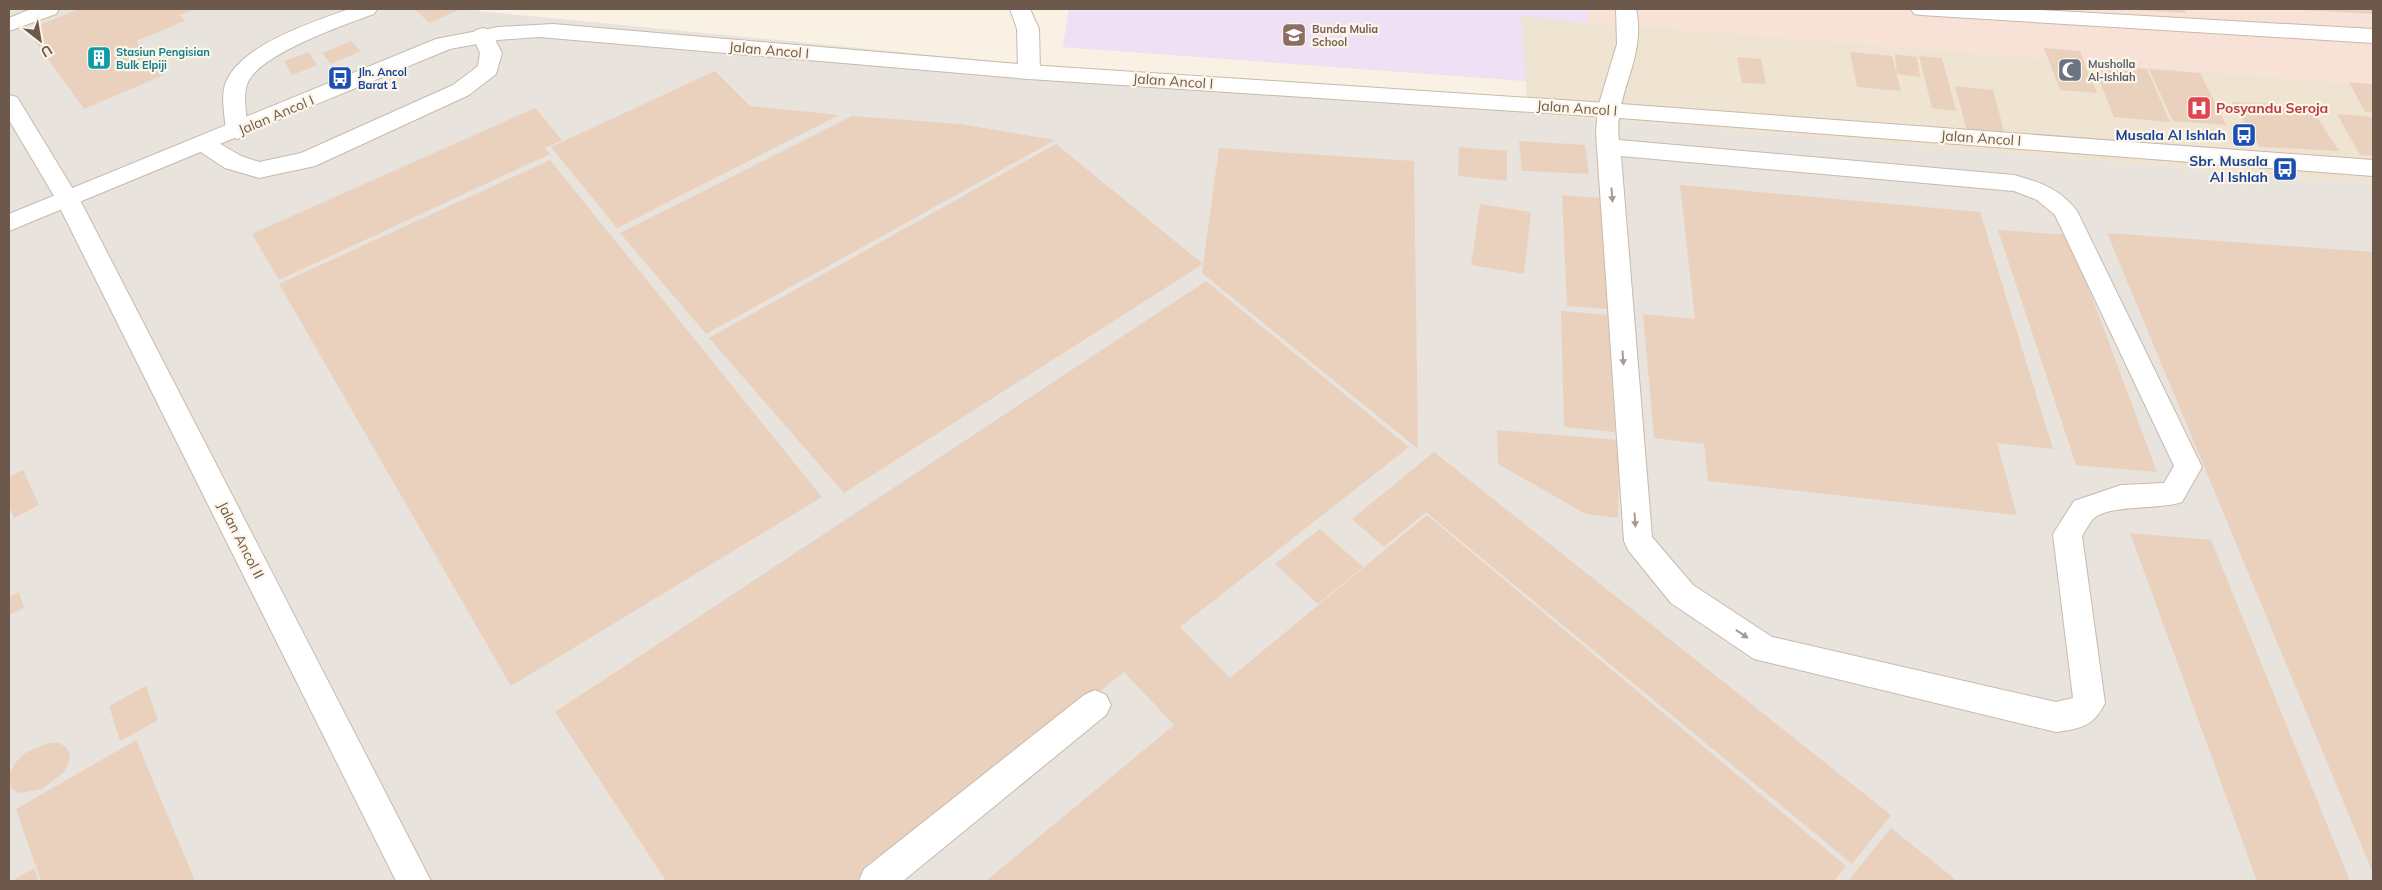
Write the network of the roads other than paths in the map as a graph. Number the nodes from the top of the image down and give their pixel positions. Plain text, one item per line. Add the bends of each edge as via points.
1 (49, 9) edge
2 (367, 9) edge
3 (1020, 9) edge
4 (1626, 9) edge
5 (1921, 9) edge
6 (9, 25) edge
7 (483, 35) junction
8 (2373, 36) edge
9 (1029, 72) junction
10 (9, 102) edge
11 (1607, 110) junction
12 (237, 131) junction
13 (204, 144) junction
14 (1609, 147) junction
15 (2373, 168) edge
16 (68, 200) junction
17 (9, 224) edge
18 (1095, 705) dead end
19 (414, 881) edge
20 (876, 881) edge

1 - 6 street
2 - 12 street via 280,46 245,68 237,81
3 - 9 street via 1028,29
4 - 11 street via 1628,45
5 - 8 street
7 - 9 street, Jalan Ancol I via 519,30 553,31
7 - 12 street, Jalan Ancol I via 444,44
7 - 13 street via 491,53 488,69 461,90 307,160 259,170 233,162
9 - 11 street, Jalan Ancol I
10 - 16 street, Jalan Ancol II
11 - 14 street via 1605,130
11 - 15 street, Jalan Ancol I
12 - 13 street, Jalan Ancol I
13 - 16 street, Jalan Ancol I
14 -> 14 street via 1636,534 1682,594 1765,649 2056,717 2079,714 2089,703 2075,575 2067,534 2084,508 2121,497 2172,494 2188,467 2069,217 2058,201 2038,189 2014,183
16 - 17 street, Jalan Ancol I
16 - 19 street, Jalan Ancol II
18 - 20 street

